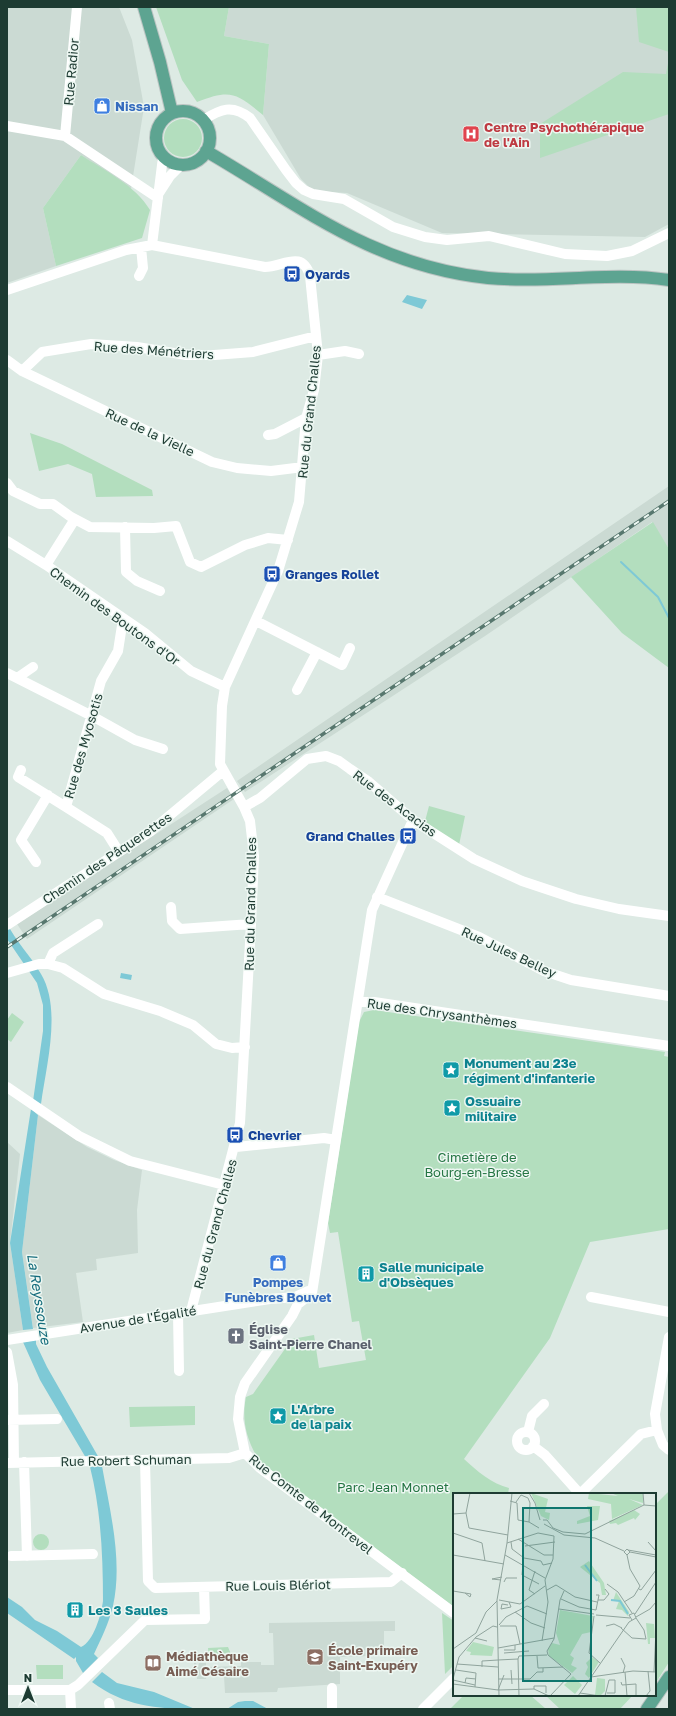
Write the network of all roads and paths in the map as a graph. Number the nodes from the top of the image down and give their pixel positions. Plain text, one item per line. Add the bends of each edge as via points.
1 (77, 7) edge
2 (144, 7) edge
3 (172, 113) junction
4 (203, 120) junction
5 (7, 126) edge
6 (66, 136) junction
7 (206, 151) junction
8 (163, 157) junction
9 (181, 165) junction
10 (158, 196) junction
11 (669, 233) edge
12 (152, 245) junction
13 (141, 247) junction
14 (139, 276) dead end
15 (669, 280) edge
16 (7, 290) edge
17 (316, 336) junction
18 (359, 354) dead end
19 (318, 355) junction
20 (7, 360) edge
21 (22, 371) junction
22 (306, 418) junction
23 (268, 435) dead end
24 (303, 467) junction
25 (7, 483) edge
26 (75, 519) junction
27 (125, 527) junction
28 (288, 540) junction
29 (7, 541) edge
30 (46, 565) junction
31 (160, 591) dead end
32 (123, 619) junction
33 (256, 621) junction
34 (350, 648) dead end
35 (317, 652) junction
36 (33, 667) dead end
37 (7, 672) edge
38 (17, 678) junction
39 (225, 687) junction
40 (297, 690) dead end
41 (92, 716) junction
42 (163, 749) dead end
43 (21, 770) dead end
44 (223, 771) junction
45 (48, 795) junction
46 (66, 806) junction
47 (244, 807) junction
48 (413, 820) junction
49 (119, 852) junction
50 (36, 862) dead end
51 (376, 897) junction
52 (171, 908) dead end
53 (669, 916) edge
54 (8, 924) edge
55 (98, 924) dead end
56 (252, 924) junction
57 (43, 964) junction
58 (7, 973) edge
59 (669, 996) edge
60 (358, 1002) junction
61 (245, 1046) junction
62 (669, 1046) edge
63 (7, 1088) edge
64 (336, 1140) junction
65 (236, 1147) junction
66 (224, 1185) junction
67 (591, 1298) dead end
68 (292, 1303) junction
69 (191, 1311) junction
70 (669, 1312) edge
71 (178, 1313) junction
72 (669, 1337) edge
73 (7, 1340) edge
74 (7, 1352) edge
75 (179, 1372) dead end
76 (544, 1404) dead end
77 (57, 1419) dead end
78 (10, 1420) edge
79 (657, 1430) junction
80 (528, 1432) junction
81 (533, 1446) junction
82 (669, 1450) edge
83 (245, 1453) junction
84 (145, 1460) junction
85 (15, 1463) edge
86 (579, 1493) edge
87 (581, 1493) edge
88 (93, 1554) dead end
89 (11, 1556) dead end
90 (27, 1556) junction
91 (402, 1573) junction
92 (204, 1587) junction
93 (453, 1612) edge
94 (669, 1677) edge
95 (453, 1679) edge
96 (74, 1688) junction
97 (332, 1688) dead end
98 (7, 1690) edge
99 (71, 1709) edge
100 (332, 1709) edge
101 (423, 1709) edge
102 (647, 1709) edge

1 - 6 street, Rue Radior
2 - 3 main road
3 - 4 main road via 188,112
3 - 8 main road via 165,118 156,133 158,150
4 - 7 main road via 210,135
4 - 11 street via 225,110 239,110 254,122 286,170 304,190 344,199 393,227 425,237 447,240 489,236 565,254 607,256 632,251
5 - 6 street
6 - 10 street
7 - 9 main road via 196,162
7 - 15 main road via 332,228 405,261 487,278 529,280 634,277
8 - 9 main road
8 - 10 street
9 - 10 street via 170,176
10 - 12 street
12 - 13 street
12 - 17 street, Rue du Grand Challes via 265,267 294,260 302,262 308,271
13 - 14 street via 143,268
13 - 16 street
17 - 19 street, Rue du Grand Challes
17 - 21 street, Rue des Ménétriers via 253,352 214,355 186,355 137,347 91,344 42,352
18 - 19 street via 345,351
19 - 22 street, Rue du Grand Challes via 314,390
20 - 21 street, Rue de la Vielle
21 - 24 street, Rue de la Vielle via 212,462 237,468 272,471
22 - 23 street
22 - 24 street, Rue du Grand Challes
24 - 28 street, Rue du Grand Challes via 299,502
25 - 26 street via 13,491 40,504 53,504
26 - 27 street via 90,527
26 - 30 street
27 - 28 street via 176,526 190,562 201,566 245,545 268,538
27 - 31 street via 126,572 137,581
28 - 33 street, Rue du Grand Challes via 278,571
29 - 30 street, Chemin des Boutons d'Or
30 - 32 street, Chemin des Boutons d'Or
32 - 39 street, Chemin des Boutons d'Or via 145,633 191,671
32 - 41 street, Rue des Myosotis via 118,651 100,681
33 - 35 street
33 - 39 street, Rue du Grand Challes
34 - 35 street via 342,665
35 - 40 street
36 - 38 street
37 - 38 street
38 - 41 street
39 - 44 street, Rue du Grand Challes via 220,754
41 - 42 street via 135,740
41 - 46 street, Rue des Myosotis
43 - 45 street via 18,777
44 - 47 street, Rue du Grand Challes
44 - 49 street, Chemin des Pâquerettes via 151,831
45 - 46 street
45 - 50 street via 21,840
46 - 49 street, Rue des Myosotis via 107,833
47 - 48 street, Rue des Acacias via 260,798 306,759 326,756 339,761 368,782
47 - 56 street, Rue du Grand Challes via 250,821 254,856
48 - 51 street
48 - 53 street, Rue des Acacias via 474,859 522,881 576,899
49 - 54 street, Chemin des Pâquerettes
51 - 59 street, Rue Jules Belley via 479,937 544,971 570,980
51 - 60 street
52 - 56 street via 172,921 180,929
55 - 57 street via 53,953
56 - 61 street, Rue du Grand Challes
57 - 58 street
57 - 61 street via 63,968 104,994 193,1025 216,1044 232,1048
60 - 62 street, Rue des Chrysanthèmes via 374,1002
60 - 64 street, Rue des Chrysanthèmes
61 - 65 street, Rue du Grand Challes
63 - 66 street via 79,1136 130,1161
64 - 65 street via 324,1138
64 - 68 street, Rue des Chrysanthèmes via 310,1296
65 - 66 street, Rue du Grand Challes
66 - 69 street, Rue du Grand Challes
67 - 70 street
68 - 69 street, Avenue de l'Égalité via 270,1299
68 - 83 street, Rue Comte de Montrevel via 285,1325 253,1370 240,1396 238,1419
69 - 71 street, Avenue de l'Égalité
71 - 73 street, Avenue de l'Égalité
71 - 75 street
72 - 79 street via 655,1414
74 - 78 street via 13,1385
76 - 80 street via 532,1416
77 - 78 street
78 - 85 street
79 - 82 street via 663,1445
79 - 87 street via 641,1434
80 - 81 street via 535,1438
80 - 81 street via 520,1435 518,1442 524,1449
81 - 86 street via 545,1455
83 - 84 street, Rue Robert Schuman via 229,1458
83 - 91 street, Rue Comte de Montrevel via 260,1468
84 - 85 street, Rue Robert Schuman
84 - 92 street, Rue Louis Blériot via 148,1581 156,1588
85 - 90 street
88 - 90 street
89 - 90 street
91 - 92 street, Rue Louis Blériot via 391,1582
91 - 93 street, Rue Comte de Montrevel
92 - 96 street via 205,1619 141,1624
94 - 102 main road
95 - 101 street
96 - 98 street
96 - 99 street
97 - 100 street

